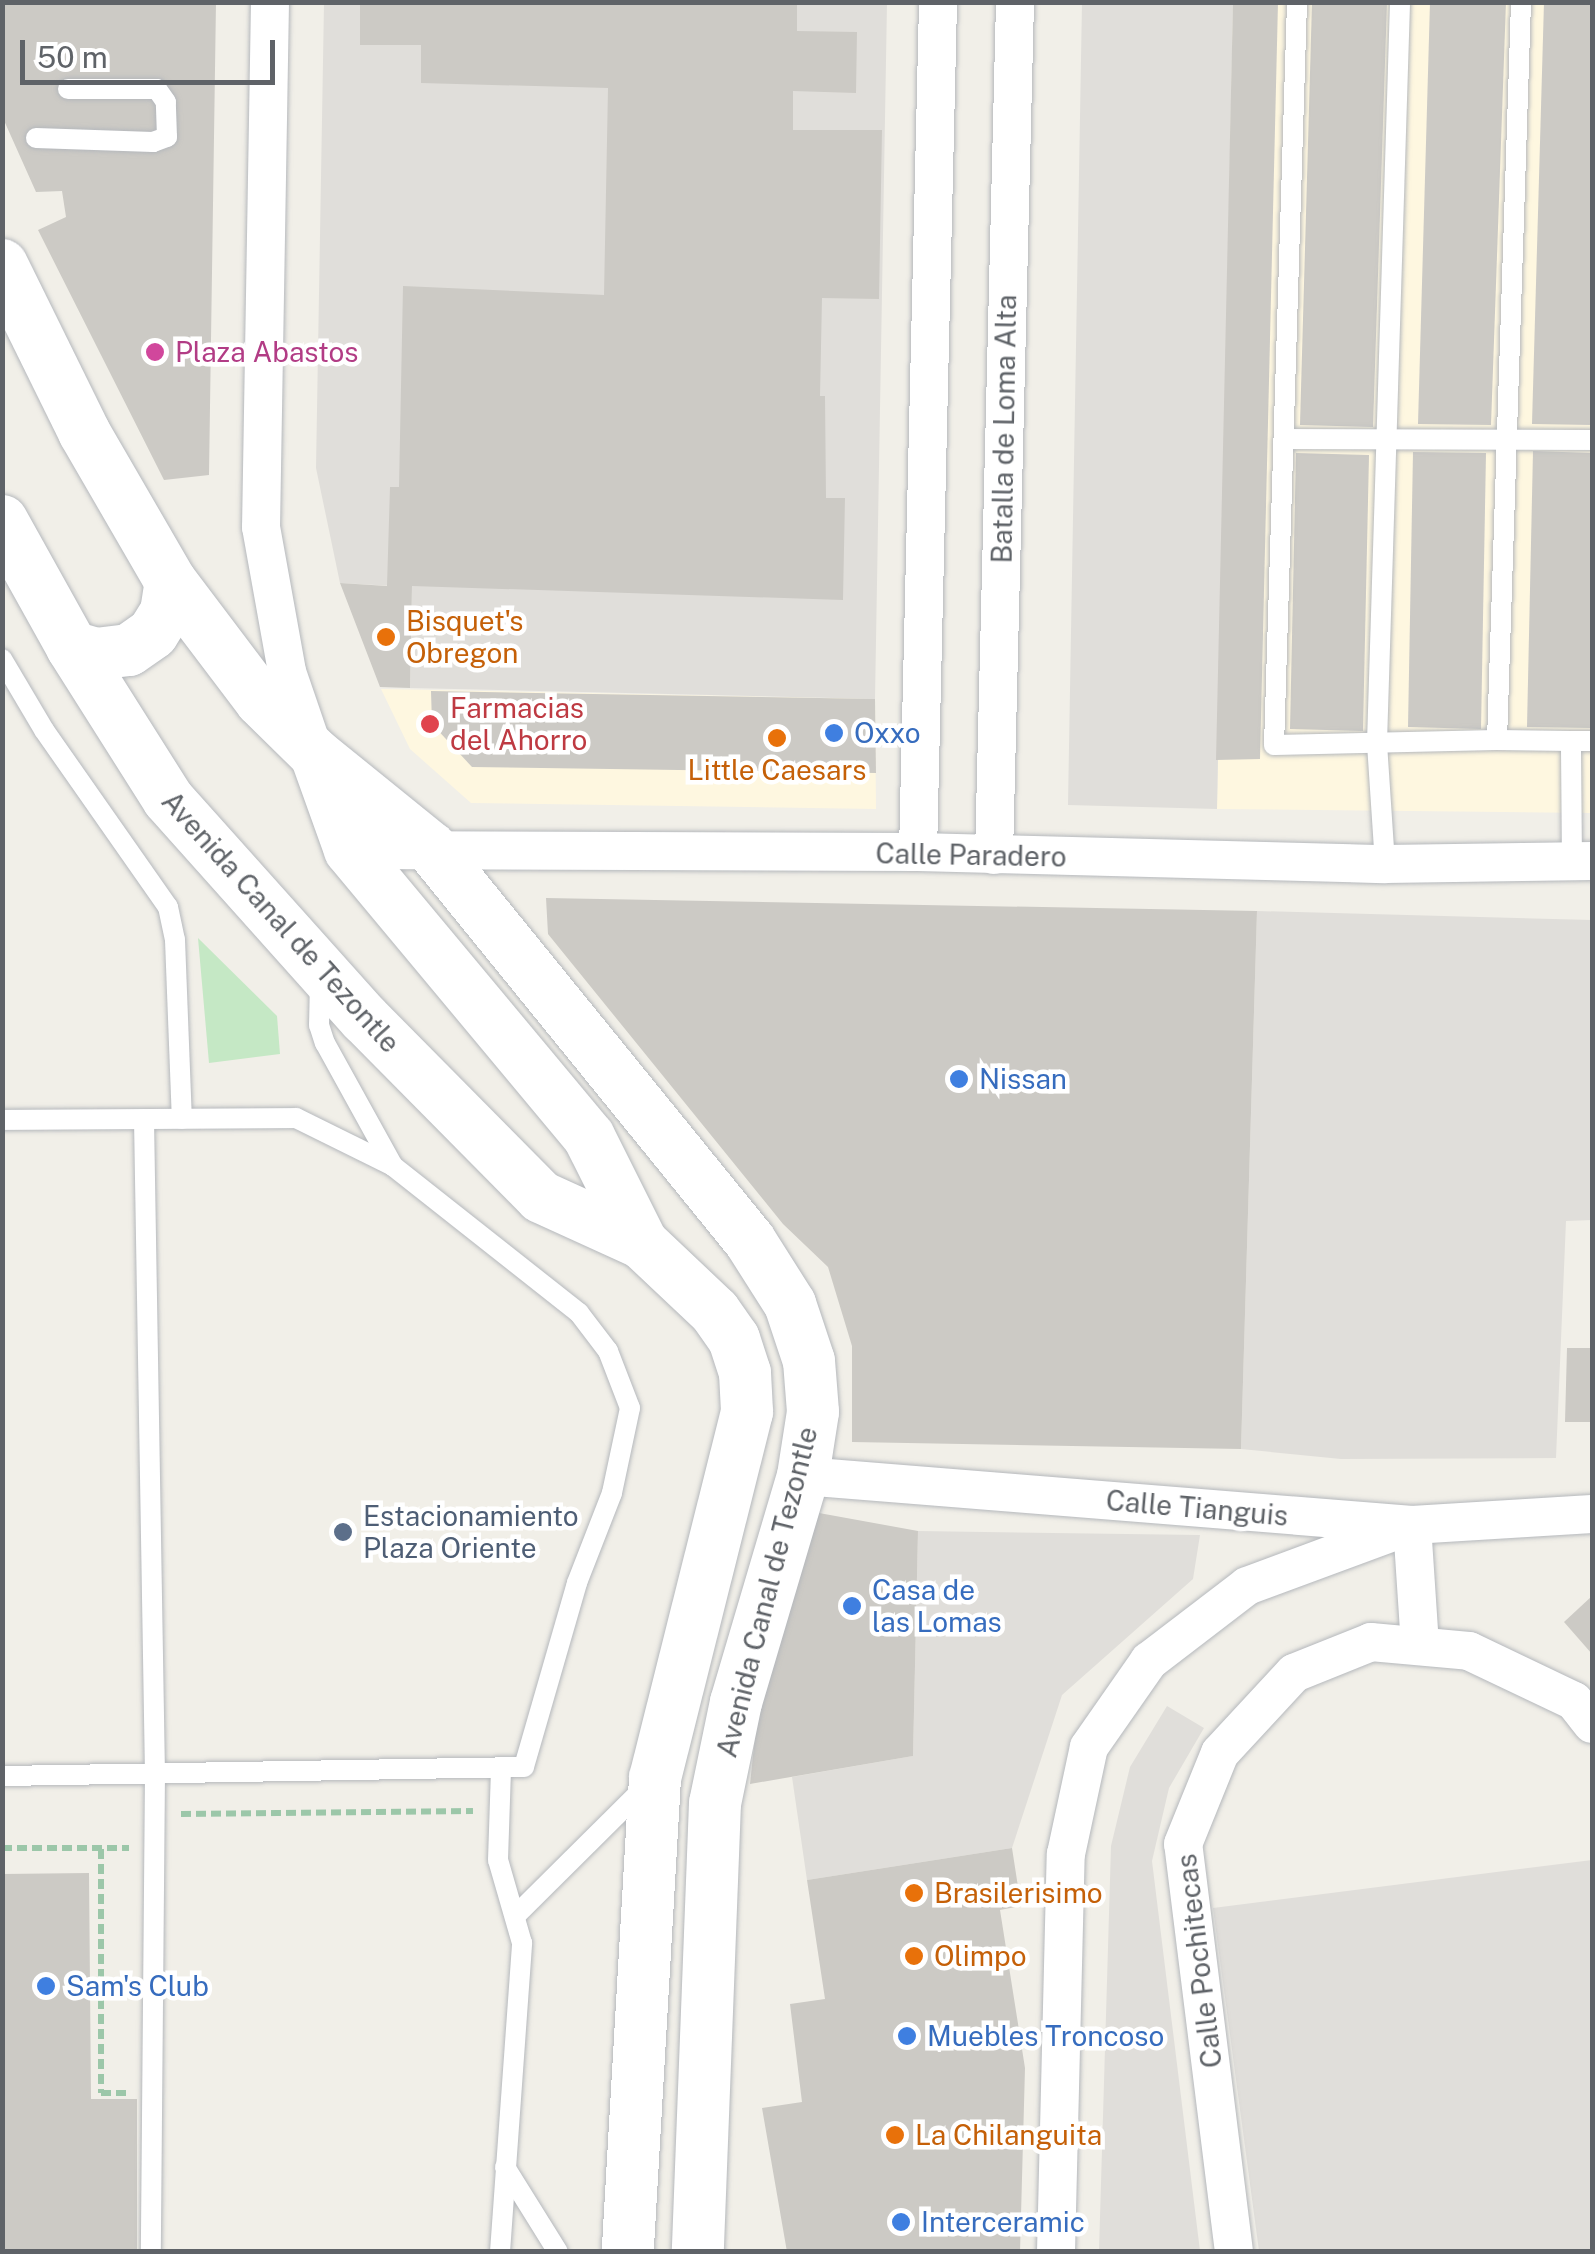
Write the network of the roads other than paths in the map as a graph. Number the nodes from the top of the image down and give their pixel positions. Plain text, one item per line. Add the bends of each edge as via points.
1 (270, 2) edge
2 (938, 2) edge
3 (1015, 2) edge
4 (1297, 2) edge
5 (1400, 2) edge
6 (1521, 2) edge
7 (68, 88) dead end
8 (36, 138) dead end
9 (2, 265) edge
10 (1284, 439) junction
11 (1386, 440) junction
12 (1592, 440) edge
13 (1506, 441) junction
14 (2, 521) edge
15 (171, 582) junction
16 (72, 647) junction
17 (2, 659) edge
18 (1497, 740) junction
19 (1582, 741) edge
20 (1377, 743) junction
21 (315, 754) junction
22 (431, 848) junction
23 (350, 850) junction
24 (918, 852) junction
25 (994, 856) junction
26 (1582, 862) edge
27 (1385, 864) junction
28 (321, 970) junction
29 (144, 1119) junction
30 (182, 1119) junction
31 (2, 1120) edge
32 (393, 1166) junction
33 (642, 1243) junction
34 (802, 1476) junction
35 (1592, 1514) edge
36 (1412, 1525) junction
37 (1420, 1646) junction
38 (1592, 1724) edge
39 (501, 1768) junction
40 (155, 1774) junction
41 (2, 1776) edge
42 (655, 1778) junction
43 (514, 1916) junction
44 (505, 2167) junction
45 (151, 2252) edge
46 (500, 2252) edge
47 (558, 2252) edge
48 (628, 2252) edge
49 (698, 2252) edge
50 (1056, 2252) edge
51 (1234, 2252) edge

1 - 21 street via 261,527 287,672
2 - 24 street
3 - 25 street, Batalla de Loma Alta
4 - 10 lane
5 - 11 lane
6 - 13 lane
7 - 8 lane via 157,89 166,102 166,137
9 - 15 main road, Avenida Canal de Tezontle via 84,432
10 - 11 lane
10 - 20 lane via 1274,745
11 - 13 lane
11 - 20 lane
12 - 13 lane
13 - 18 lane
14 - 16 main road, Avenida Canal de Tezontle
15 - 16 main road via 166,612 153,633 129,650 96,654
15 - 21 main road, Avenida Canal de Tezontle via 260,702
16 - 28 main road, Avenida Canal de Tezontle via 168,800
17 - 30 lane via 168,907
18 - 19 lane
18 - 20 lane
19 - 26 lane
20 - 27 lane
21 - 22 main road, Avenida Canal de Tezontle
21 - 23 main road, Avenida Canal de Tezontle
22 - 23 street, Calle Paradero
22 - 24 street, Calle Paradero
22 - 34 main road, Avenida Canal de Tezontle via 750,1241 790,1304 809,1361 812,1395
23 - 33 main road, Avenida Canal de Tezontle via 588,1137
24 - 25 street, Calle Paradero
25 - 27 street, Calle Paradero
26 - 27 street, Calle Paradero
28 - 32 lane via 319,1025 325,1043
28 - 33 main road, Avenida Canal de Tezontle via 540,1198
29 - 30 lane
29 - 31 lane
29 - 40 lane
30 - 32 lane via 296,1118
32 - 39 lane via 579,1313 608,1351 630,1408 612,1493 577,1583 524,1768
33 - 42 main road, Avenida Canal de Tezontle via 716,1312 734,1340 747,1412
34 - 36 street, Calle Tianguis
34 - 49 main road, Avenida Canal de Tezontle via 736,1702 715,1803
35 - 36 street, Calle Tianguis
36 - 37 street
36 - 50 street via 1247,1586 1149,1662 1089,1747 1066,1854
37 - 38 street, Calle Pochitecas via 1469,1651 1574,1701
37 - 51 street, Calle Pochitecas via 1372,1642 1294,1673 1220,1752 1183,1844
39 - 40 lane
39 - 43 lane via 498,1860
40 - 41 lane
40 - 45 lane
42 - 43 lane
42 - 48 main road, Avenida Canal de Tezontle
43 - 44 lane via 522,1943
44 - 46 lane
44 - 47 lane

